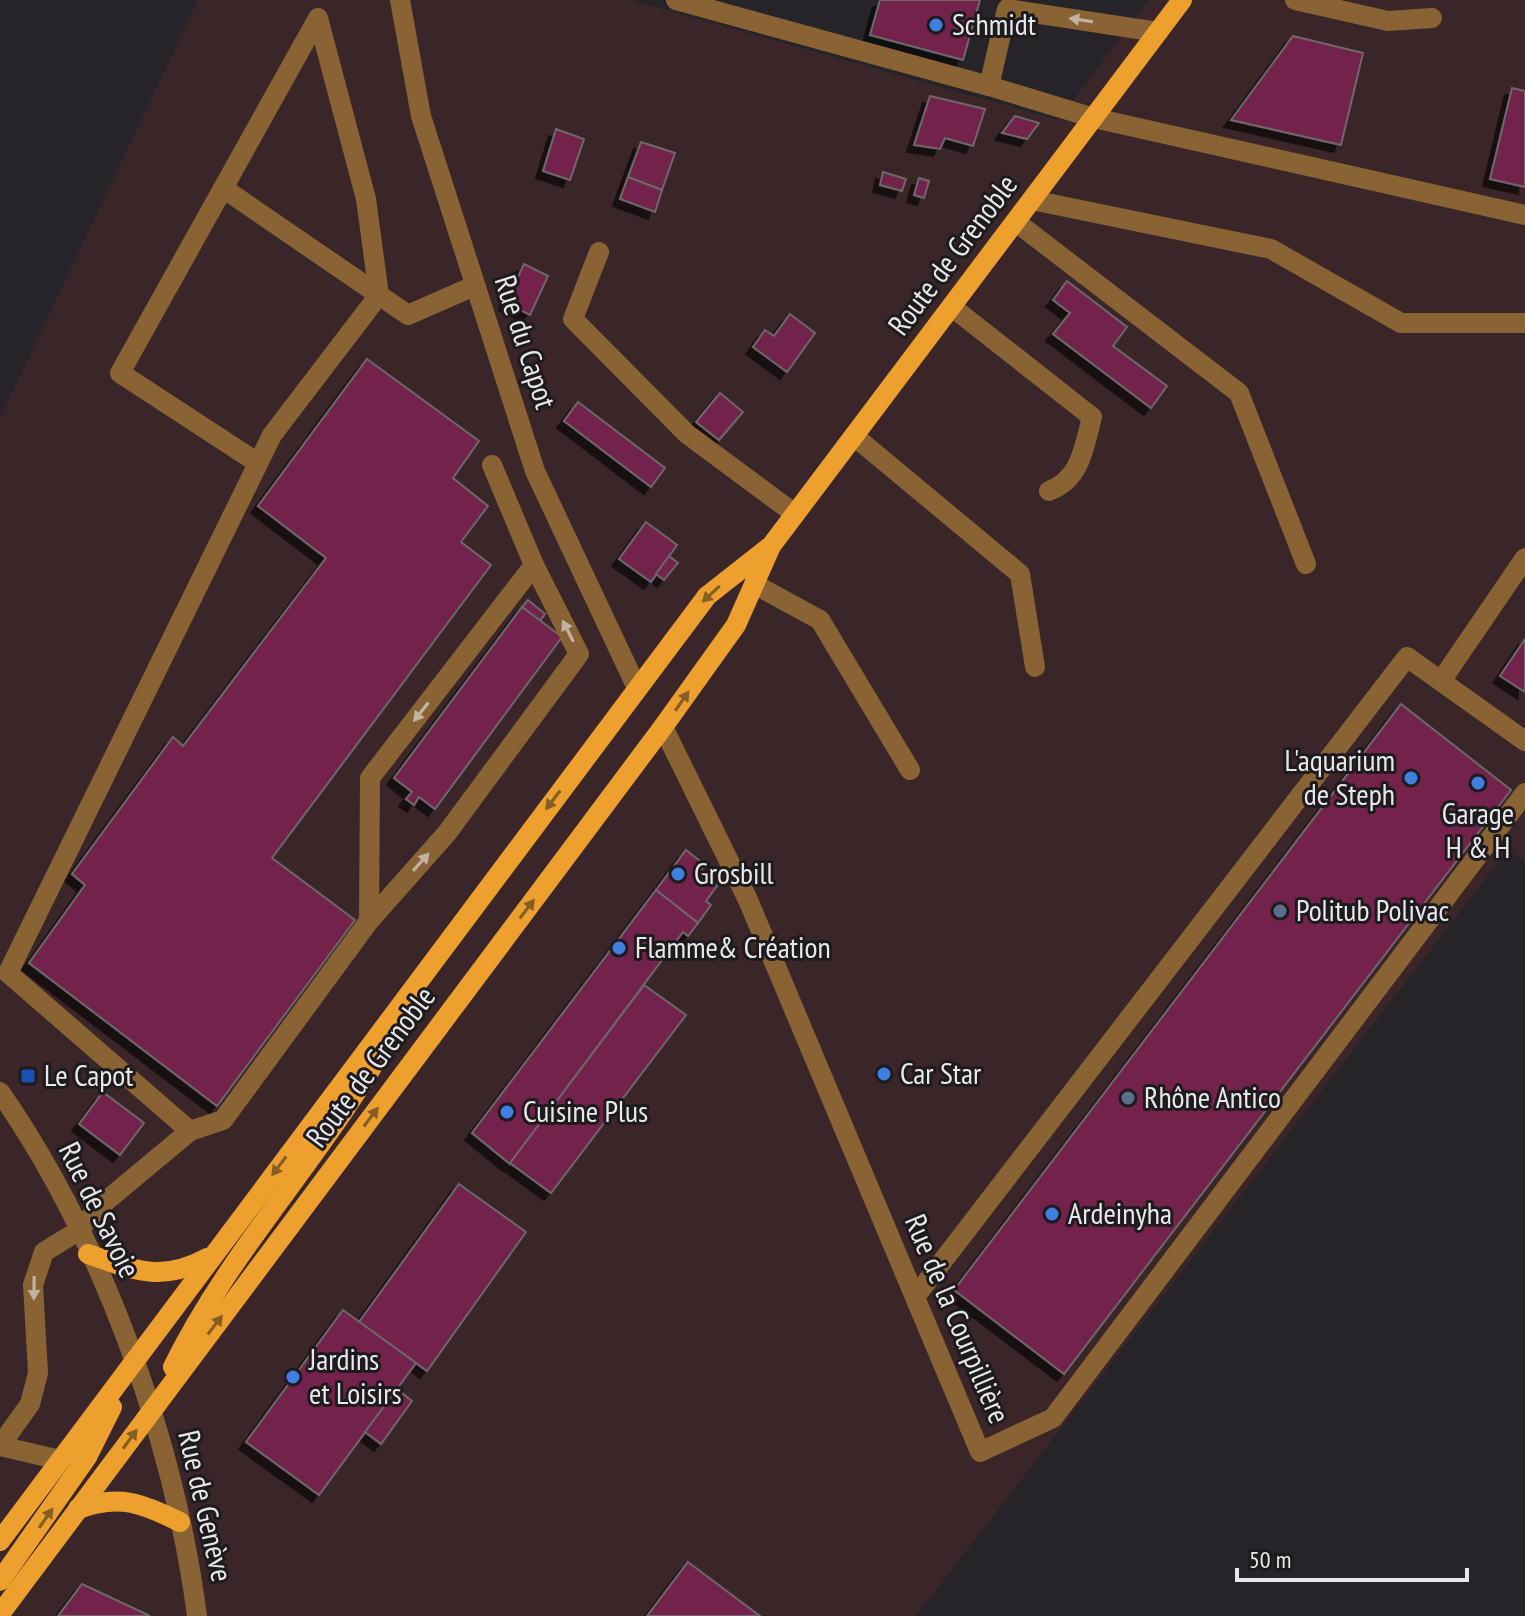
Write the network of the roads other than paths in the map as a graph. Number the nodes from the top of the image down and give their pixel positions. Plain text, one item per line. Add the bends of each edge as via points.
1 (400, 0) edge
2 (676, 0) edge
3 (1182, 0) edge
4 (1295, 0) edge
5 (1432, 18) dead end
6 (1158, 32) junction
7 (989, 86) junction
8 (1094, 118) junction
9 (223, 188) junction
10 (1032, 200) junction
11 (1525, 215) edge
12 (1016, 222) junction
13 (599, 252) dead end
14 (474, 286) junction
15 (379, 295) junction
16 (952, 307) junction
17 (1525, 323) edge
18 (854, 436) junction
19 (258, 463) junction
20 (492, 465) dead end
21 (1049, 491) dead end
22 (795, 514) junction
23 (771, 546) junction
24 (1525, 558) edge
25 (1306, 564) dead end
26 (534, 565) junction
27 (754, 584) junction
28 (1035, 667) dead end
29 (1441, 681) junction
30 (637, 688) junction
31 (663, 727) junction
32 (1525, 741) edge
33 (910, 770) dead end
34 (1525, 793) edge
35 (369, 921) junction
36 (425, 971) junction
37 (4, 983) edge
38 (0, 1092) edge
39 (190, 1131) junction
40 (78, 1231) junction
41 (88, 1254) junction
42 (214, 1254) junction
43 (915, 1297) junction
44 (135, 1360) junction
45 (152, 1410) junction
46 (0, 1446) edge
47 (60, 1460) junction
48 (78, 1509) junction
49 (180, 1522) junction
50 (0, 1541) edge
51 (0, 1581) edge
52 (0, 1614) edge
53 (197, 1616) edge

1 - 14 street, Rue du Capot via 421,116
2 - 7 street
3 - 6 main road, Route de Grenoble
4 - 5 street via 1388,21
6 -> 7 street via 1007,9
6 - 8 main road, Route de Grenoble
7 - 8 street
8 - 10 main road, Route de Grenoble
8 - 11 street
9 - 15 street
9 - 15 street via 318,18 366,199
9 - 19 street via 120,373
10 - 12 main road, Route de Grenoble
10 - 17 street via 1271,249 1401,323
12 - 16 main road, Route de Grenoble
12 - 25 street via 1239,393
13 - 22 street via 573,319 687,434
14 - 15 street via 408,315
14 - 30 street, Rue du Capot via 535,471
15 - 19 street via 272,435
16 - 18 main road, Route de Grenoble
16 - 21 street via 1092,417 1080,463 1063,486
18 - 22 main road, Route de Grenoble
18 - 28 street via 1020,574
19 - 37 street
20 - 26 street
22 - 23 main road, Route de Grenoble
23 - 27 main road, Route de Grenoble
23 -> 30 main road, Route de Grenoble via 707,596
24 - 29 street
26 -> 35 street via 370,778
35 -> 26 street via 447,833 579,654
31 -> 27 main road, Route de Grenoble via 736,625
27 - 33 street via 820,620
29 - 32 street
29 - 43 street via 1407,657
30 -> 36 main road, Route de Grenoble
31 - 43 street, Rue de la Courpillière via 748,900
45 -> 31 main road, Route de Grenoble
34 - 43 street, Rue de la Courpillière via 1053,1418 980,1452
35 - 39 street via 223,1120
36 -> 42 main road, Route de Grenoble
36 - 45 main road via 363,1087 198,1314
37 - 39 street
38 - 40 street, Rue de Savoie
39 - 40 street
40 - 41 street, Rue de Savoie
40 -> 46 street via 44,1252 35,1270 38,1373 30,1404
41 - 42 main road via 151,1274 187,1269
41 - 44 street, Rue de Savoie
42 - 44 main road, Route de Grenoble
44 - 45 street, Rue de Savoie
44 - 47 main road, Route de Grenoble
51 -> 44 main road via 87,1457
48 -> 45 main road, Route de Grenoble
45 - 49 street, Rue de Genève
46 - 47 street
47 - 50 main road, Route de Grenoble
48 - 49 main road via 105,1500 145,1504
48 - 52 main road, Route de Grenoble
49 - 53 street, Rue de Genève

